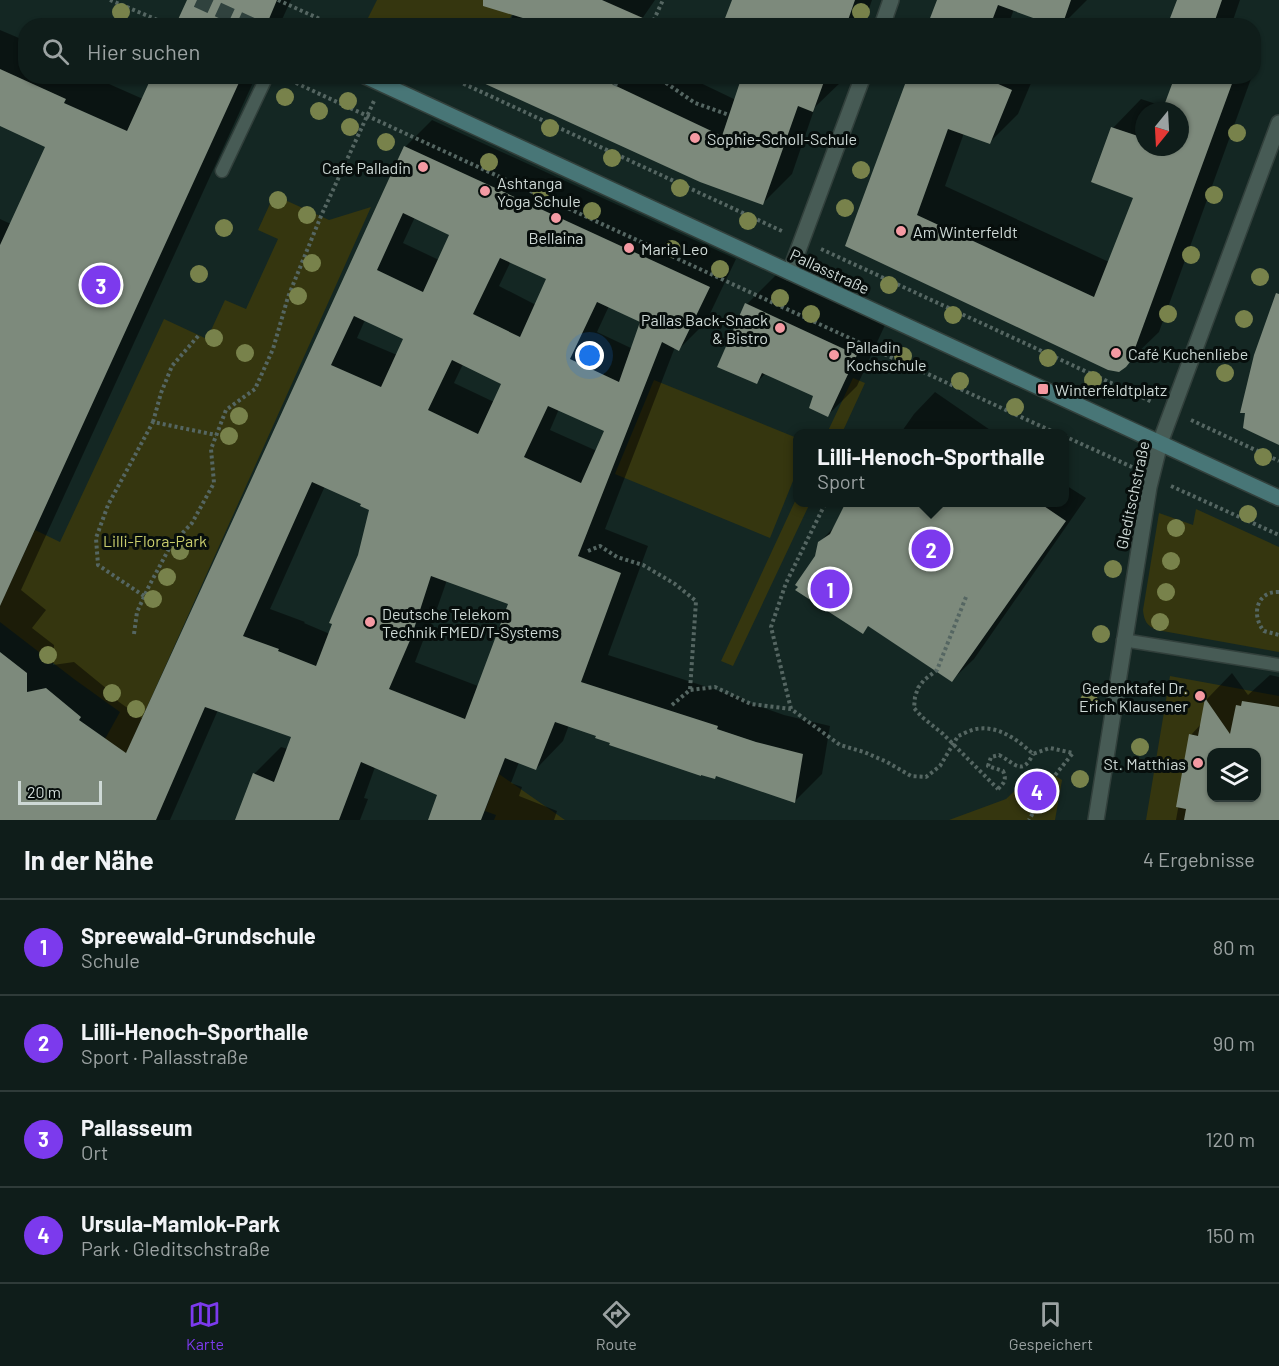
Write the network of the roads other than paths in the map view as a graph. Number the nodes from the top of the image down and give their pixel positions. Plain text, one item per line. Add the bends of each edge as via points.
1 (891, 0) edge
2 (885, 18) edge
3 (263, 84) edge
4 (382, 84) edge
5 (860, 84) edge
6 (1279, 123) edge
7 (222, 171) dead end
8 (790, 272) junction
9 (1160, 443) junction
10 (1279, 498) edge
11 (1123, 640) junction
12 (1279, 665) edge
13 (1096, 820) edge

1 - 2 street
3 - 7 lane
4 - 8 main road, Pallasstraße
5 - 8 street
6 - 9 street, Gleditschstraße
8 - 9 main road, Pallasstraße
9 - 10 main road, Pallasstraße
9 - 11 street, Gleditschstraße
11 - 12 lane
11 - 13 street, Gleditschstraße

